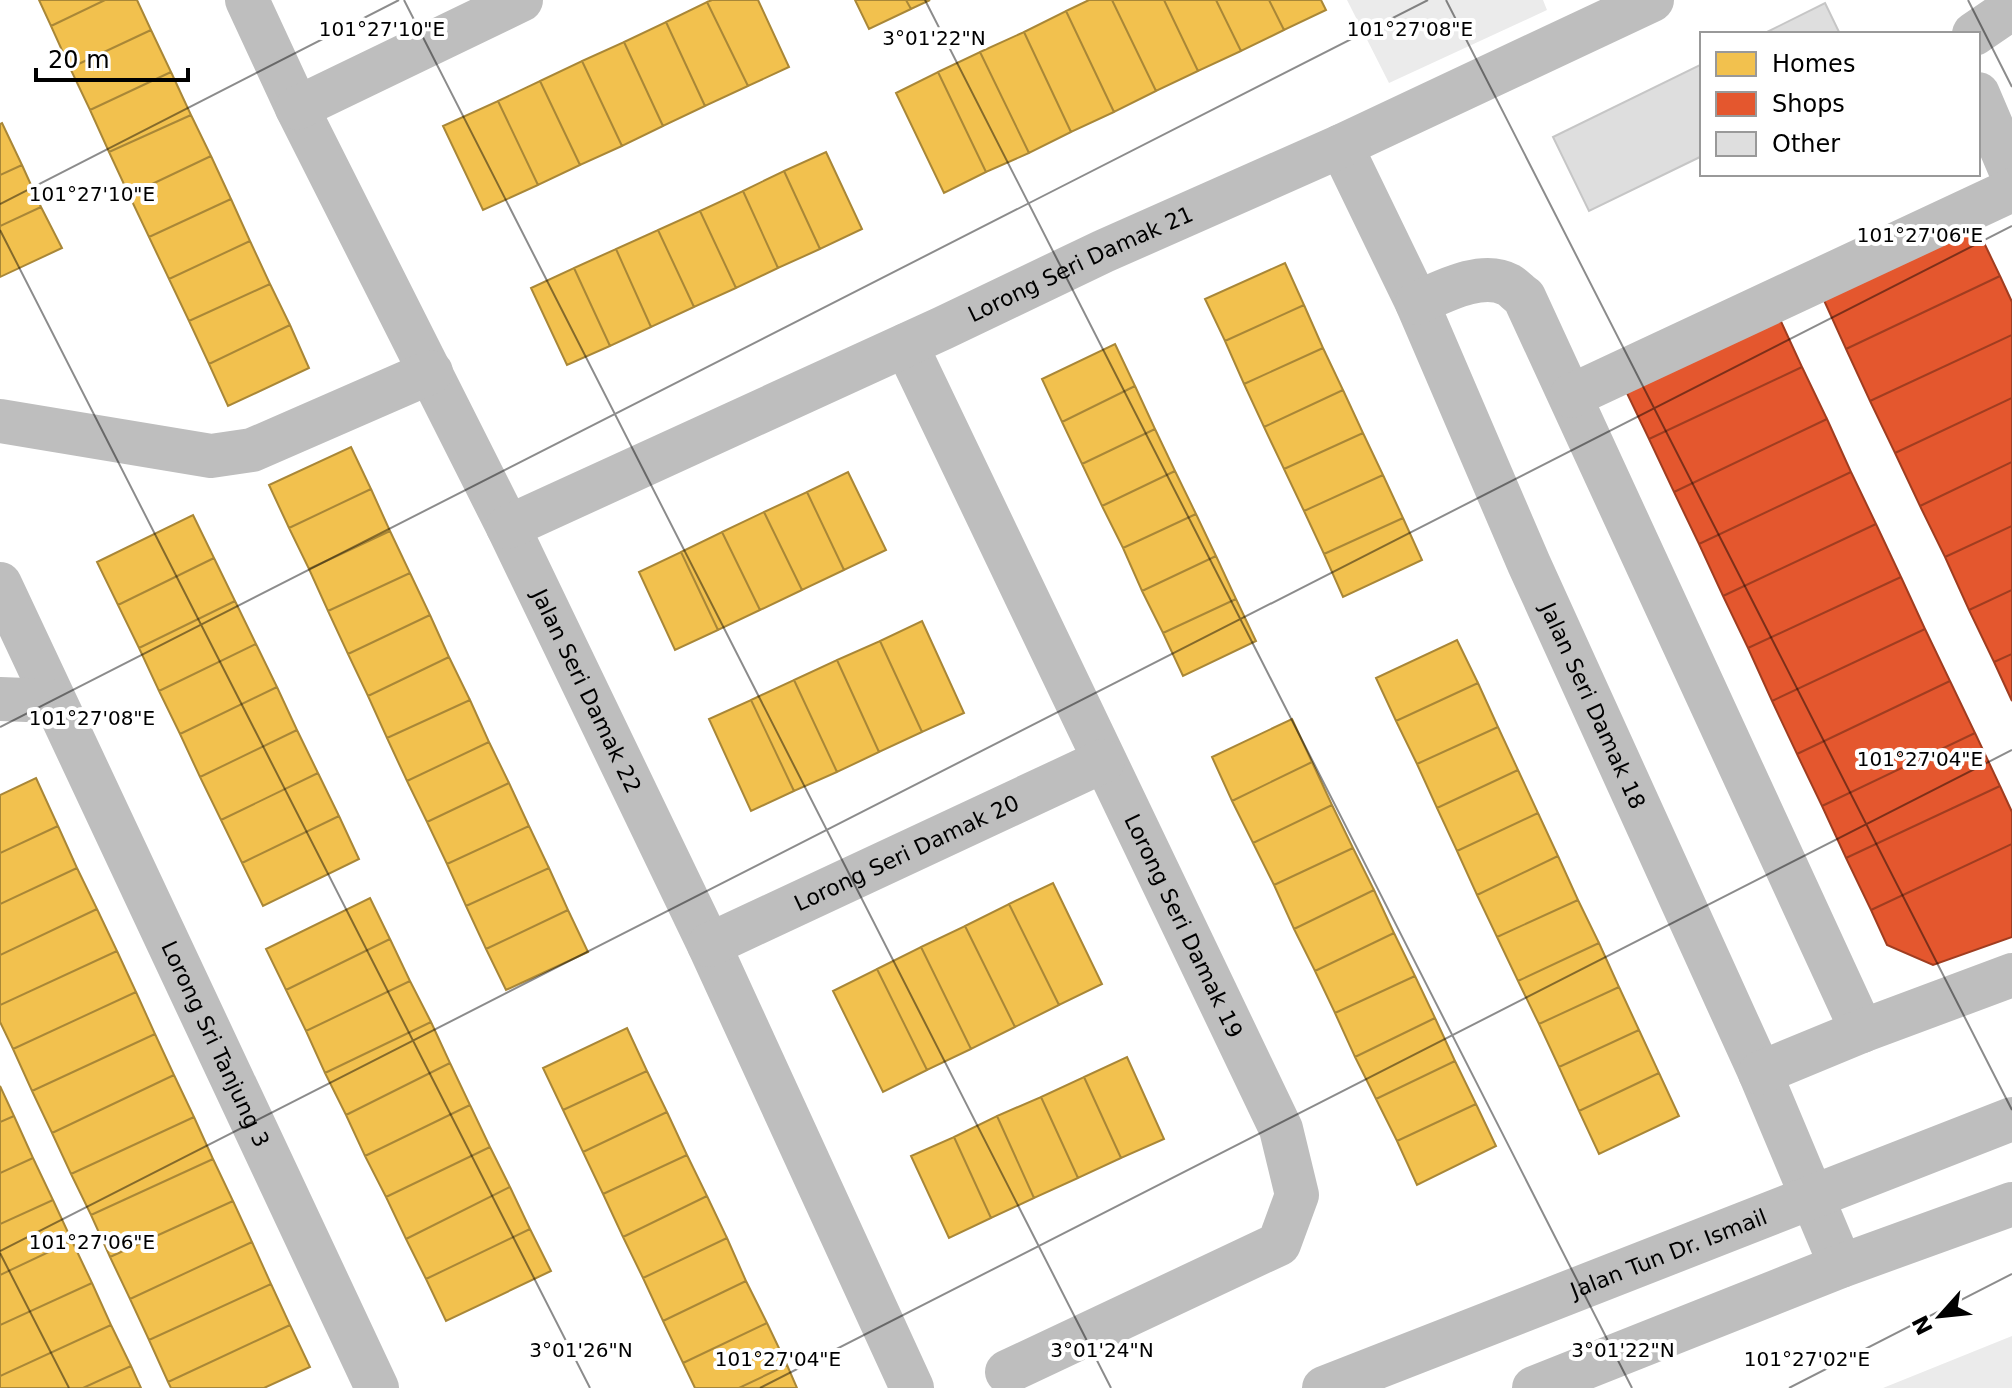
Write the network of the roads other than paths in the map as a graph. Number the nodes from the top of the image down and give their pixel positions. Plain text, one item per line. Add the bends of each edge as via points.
1 (247, 0) edge
2 (521, 0) edge
3 (1652, 0) edge
4 (2012, 8) edge
5 (1977, 32) edge
6 (1980, 99) edge
7 (297, 108) junction
8 (1341, 146) junction
9 (2012, 174) edge
10 (2012, 190) edge
11 (1417, 303) junction
12 (906, 345) junction
13 (431, 372) junction
14 (1571, 396) junction
15 (0, 421) edge
16 (508, 527) junction
17 (0, 584) edge
18 (0, 699) edge
19 (53, 701) junction
20 (1103, 761) junction
21 (709, 945) junction
22 (2012, 975) edge
23 (1862, 1031) junction
24 (1760, 1073) junction
25 (2012, 1119) edge
26 (1811, 1198) junction
27 (2012, 1204) edge
28 (1841, 1266) junction
29 (1007, 1372) dead end
30 (377, 1388) edge
31 (912, 1388) edge
32 (1324, 1388) edge
33 (1534, 1388) edge

1 - 7 street, Jalan Seri Damak 22
2 - 7 street
3 - 8 street, Lorong Seri Damak 21
4 - 5 street
6 - 9 street
7 - 13 street, Jalan Seri Damak 22
8 - 11 street, Jalan Seri Damak 18
8 - 12 street, Lorong Seri Damak 21
10 - 14 street
11 - 14 street via 1481,281 1507,284 1524,297
11 - 24 street, Jalan Seri Damak 18
12 - 16 street, Lorong Seri Damak 21
12 - 20 street, Lorong Seri Damak 19
13 - 15 street via 252,450 211,456
13 - 16 street, Jalan Seri Damak 22
14 - 23 street
16 - 21 street, Jalan Seri Damak 22
17 - 19 street, Lorong Sri Tanjung 3
18 - 19 street
19 - 30 street, Lorong Sri Tanjung 3
20 - 21 street, Lorong Seri Damak 20
20 - 29 street, Lorong Seri Damak 19 via 1281,1129 1297,1195 1279,1244
21 - 31 street, Jalan Seri Damak 22
22 - 23 street
23 - 24 street
24 - 26 street, Jalan Seri Damak 18
25 - 26 street, Jalan Tun Dr. Ismail
26 - 28 street, Jalan Seri Damak 18
26 - 32 street, Jalan Tun Dr. Ismail
27 - 28 street
28 - 33 street

